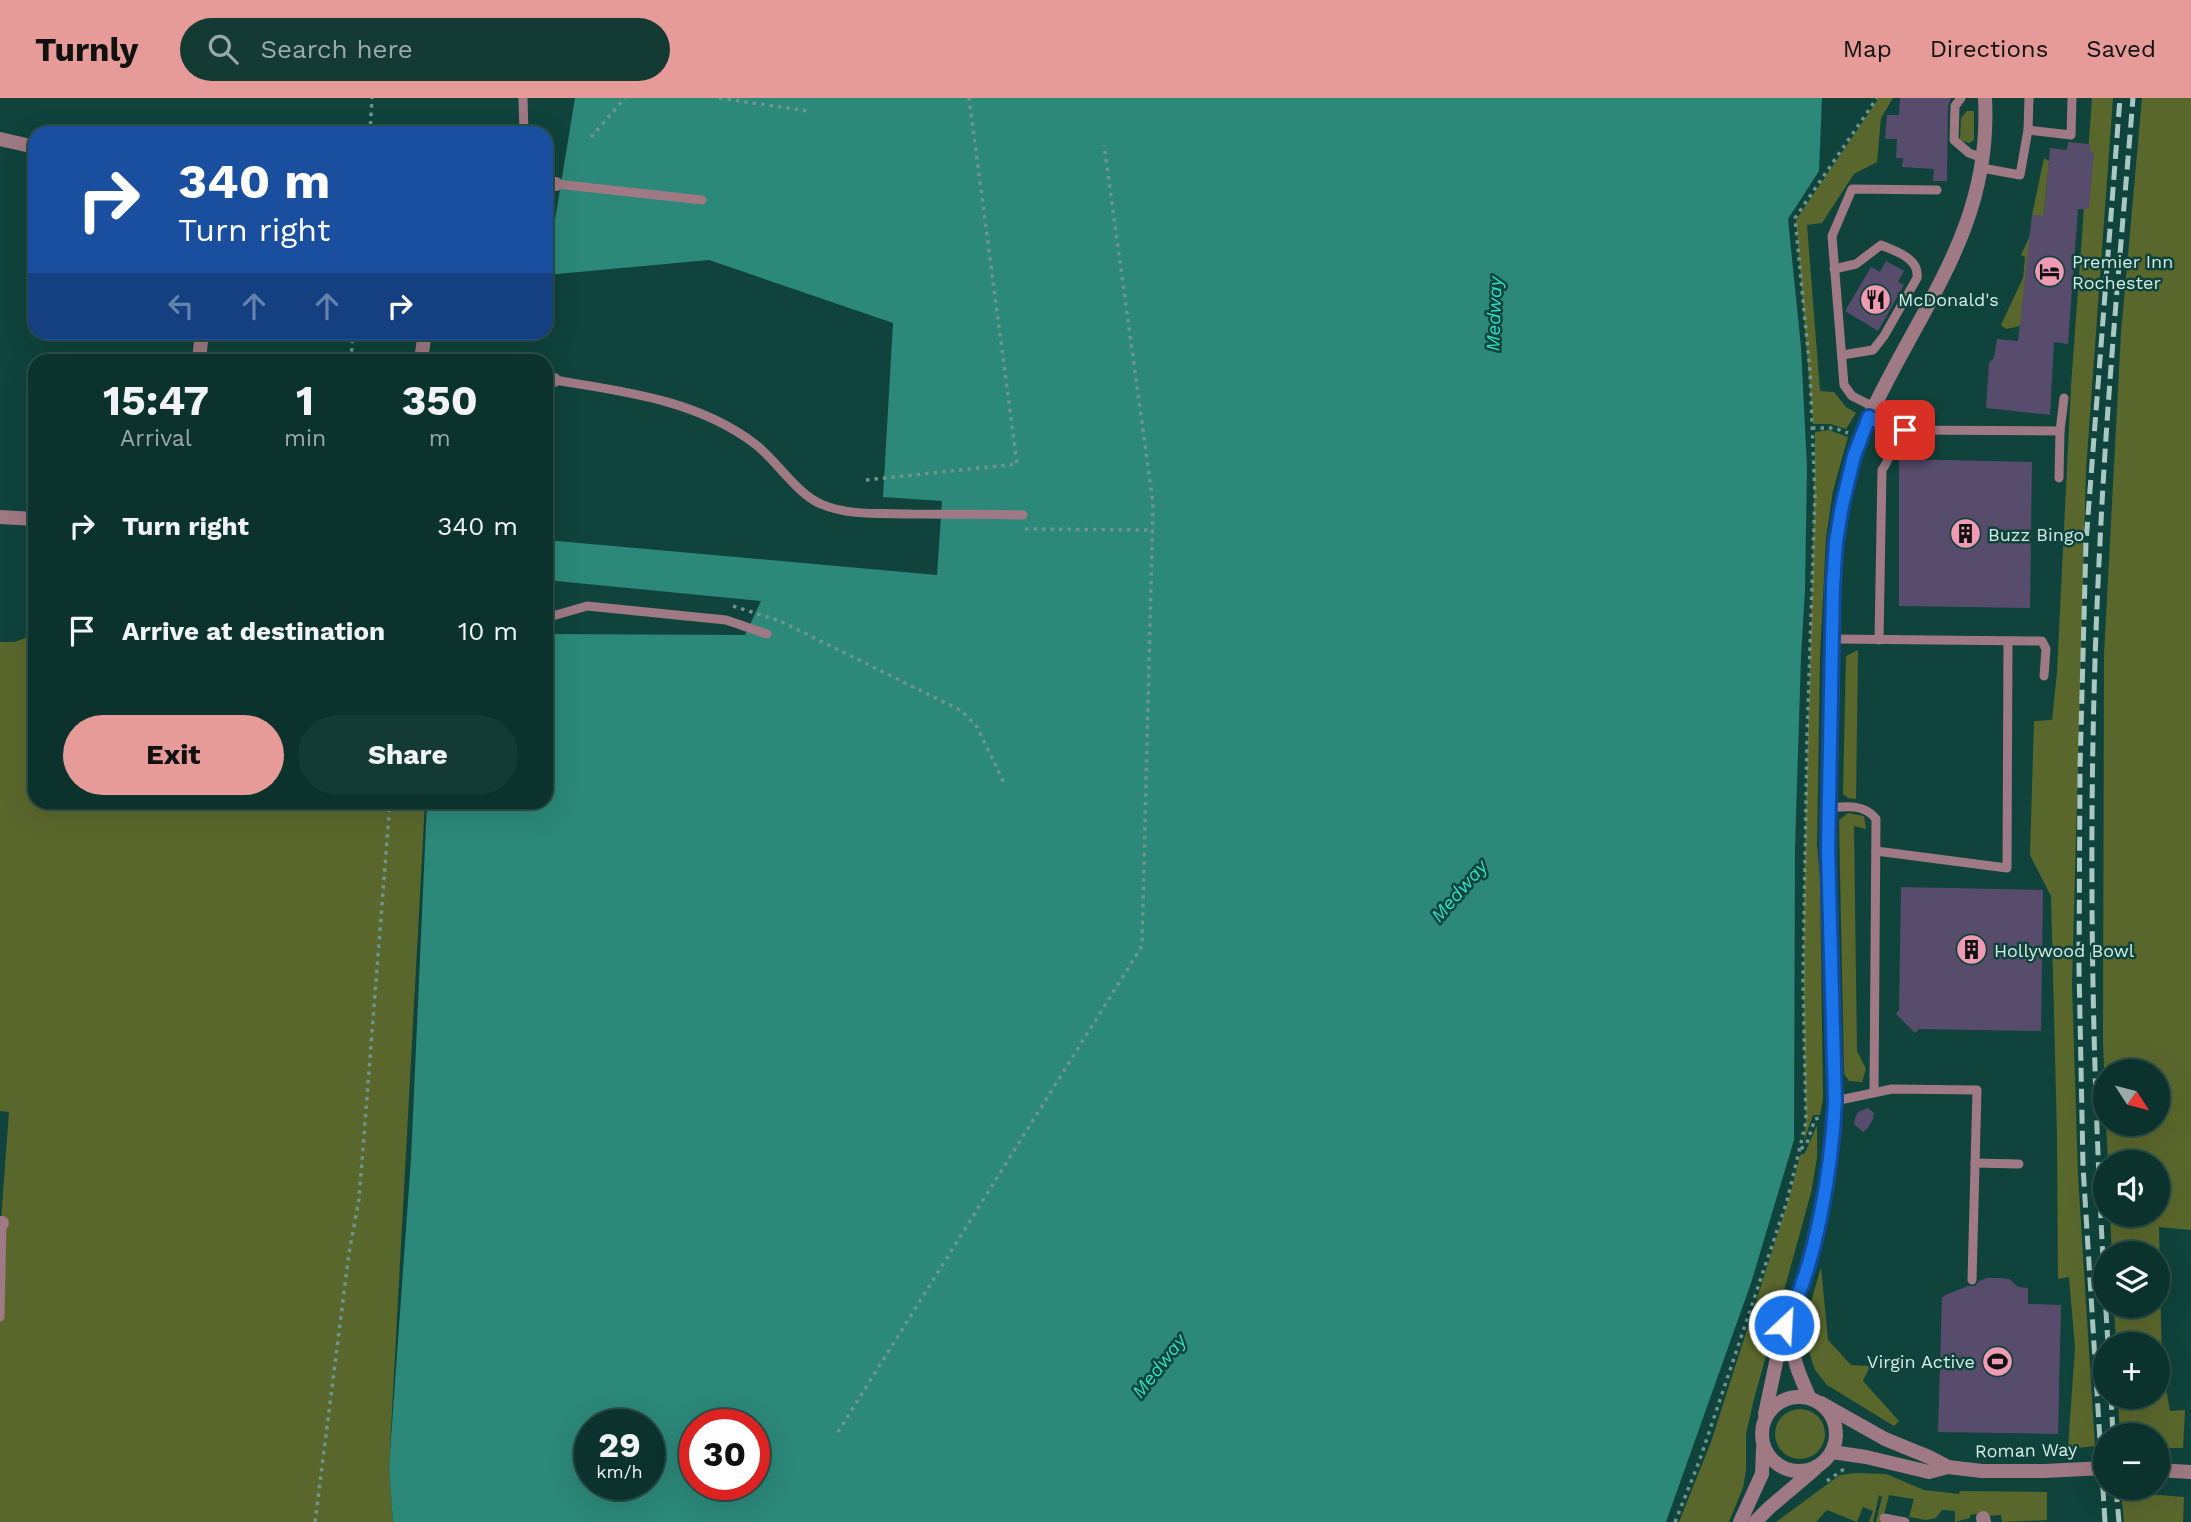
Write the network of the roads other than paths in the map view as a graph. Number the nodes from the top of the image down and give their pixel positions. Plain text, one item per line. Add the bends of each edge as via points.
1 (523, 98) edge
2 (1961, 98) edge
3 (1985, 98) edge
4 (2029, 98) edge
5 (2072, 98) edge
6 (524, 126) edge
7 (2028, 130) junction
8 (0, 139) edge
9 (28, 145) edge
10 (1982, 163) junction
11 (553, 183) edge
12 (1937, 190) dead end
13 (702, 201) dead end
14 (1834, 269) junction
15 (1842, 355) junction
16 (553, 380) edge
17 (2064, 398) dead end
18 (1871, 412) junction
19 (1890, 428) junction
20 (2060, 431) junction
21 (2059, 478) dead end
22 (1023, 515) dead end
23 (0, 517) edge
24 (28, 519) edge
25 (553, 614) edge
26 (767, 634) dead end
27 (1833, 639) junction
28 (1879, 640) junction
29 (2008, 642) junction
30 (2044, 676) dead end
31 (1829, 808) junction
32 (1876, 851) junction
33 (1874, 1092) junction
34 (1835, 1101) junction
35 (1975, 1163) junction
36 (2019, 1164) dead end
37 (1, 1223) edge
38 (1972, 1280) dead end
39 (1795, 1305) junction
40 (0, 1317) edge
41 (1815, 1400) junction
42 (1764, 1419) junction
43 (1762, 1438) junction
44 (1832, 1452) junction
45 (1821, 1464) junction
46 (1948, 1467) junction
47 (2093, 1469) edge
48 (2170, 1470) edge
49 (2191, 1472) edge
50 (1884, 1518) dead end
51 (1740, 1522) edge
52 (1755, 1522) edge
53 (1905, 1522) edge

1 - 6 lane
2 - 10 lane via 1955,106 1954,141
3 - 10 street
4 - 7 lane
5 - 7 lane via 2071,135
7 - 10 lane via 2020,175
8 - 9 street
10 - 18 street via 1957,250
11 - 13 lane
12 - 14 lane via 1852,189 1832,236
14 - 15 lane
14 - 15 lane via 1856,264 1881,245 1915,263 1918,270 1873,350
15 - 18 lane via 1844,386
16 - 22 lane via 634,393 705,415 755,444 820,504 869,513
17 - 20 lane
18 - 19 lane
18 - 27 street via 1845,494 1836,542
19 - 20 lane
19 - 28 lane via 1890,459 1882,470
20 - 21 lane
23 - 24 street
25 - 26 lane via 587,606 726,620
27 - 28 lane
27 - 31 street
28 - 29 lane
29 - 30 lane via 2042,641 2046,649
29 - 32 lane via 2007,868
31 - 32 lane via 1869,810 1876,819
31 - 34 street
32 - 33 lane
33 - 34 lane
33 - 35 lane via 1977,1090
34 - 39 street via 1828,1171
35 - 36 lane
35 - 38 lane
37 - 40 lane
39 - 41 street via 1791,1342 1799,1372
39 - 42 street via 1784,1325
41 - 42 street via 1791,1397 1775,1405
41 - 44 street via 1829,1411 1836,1431
41 - 46 street
42 - 43 street
43 - 45 street via 1769,1456 1784,1468 1803,1471
43 - 51 street via 1762,1474
44 - 45 street
44 - 46 street via 1929,1472
45 - 52 street
46 - 47 street, Roman Way, bridge via 1982,1472
48 - 49 street
50 - 53 lane

